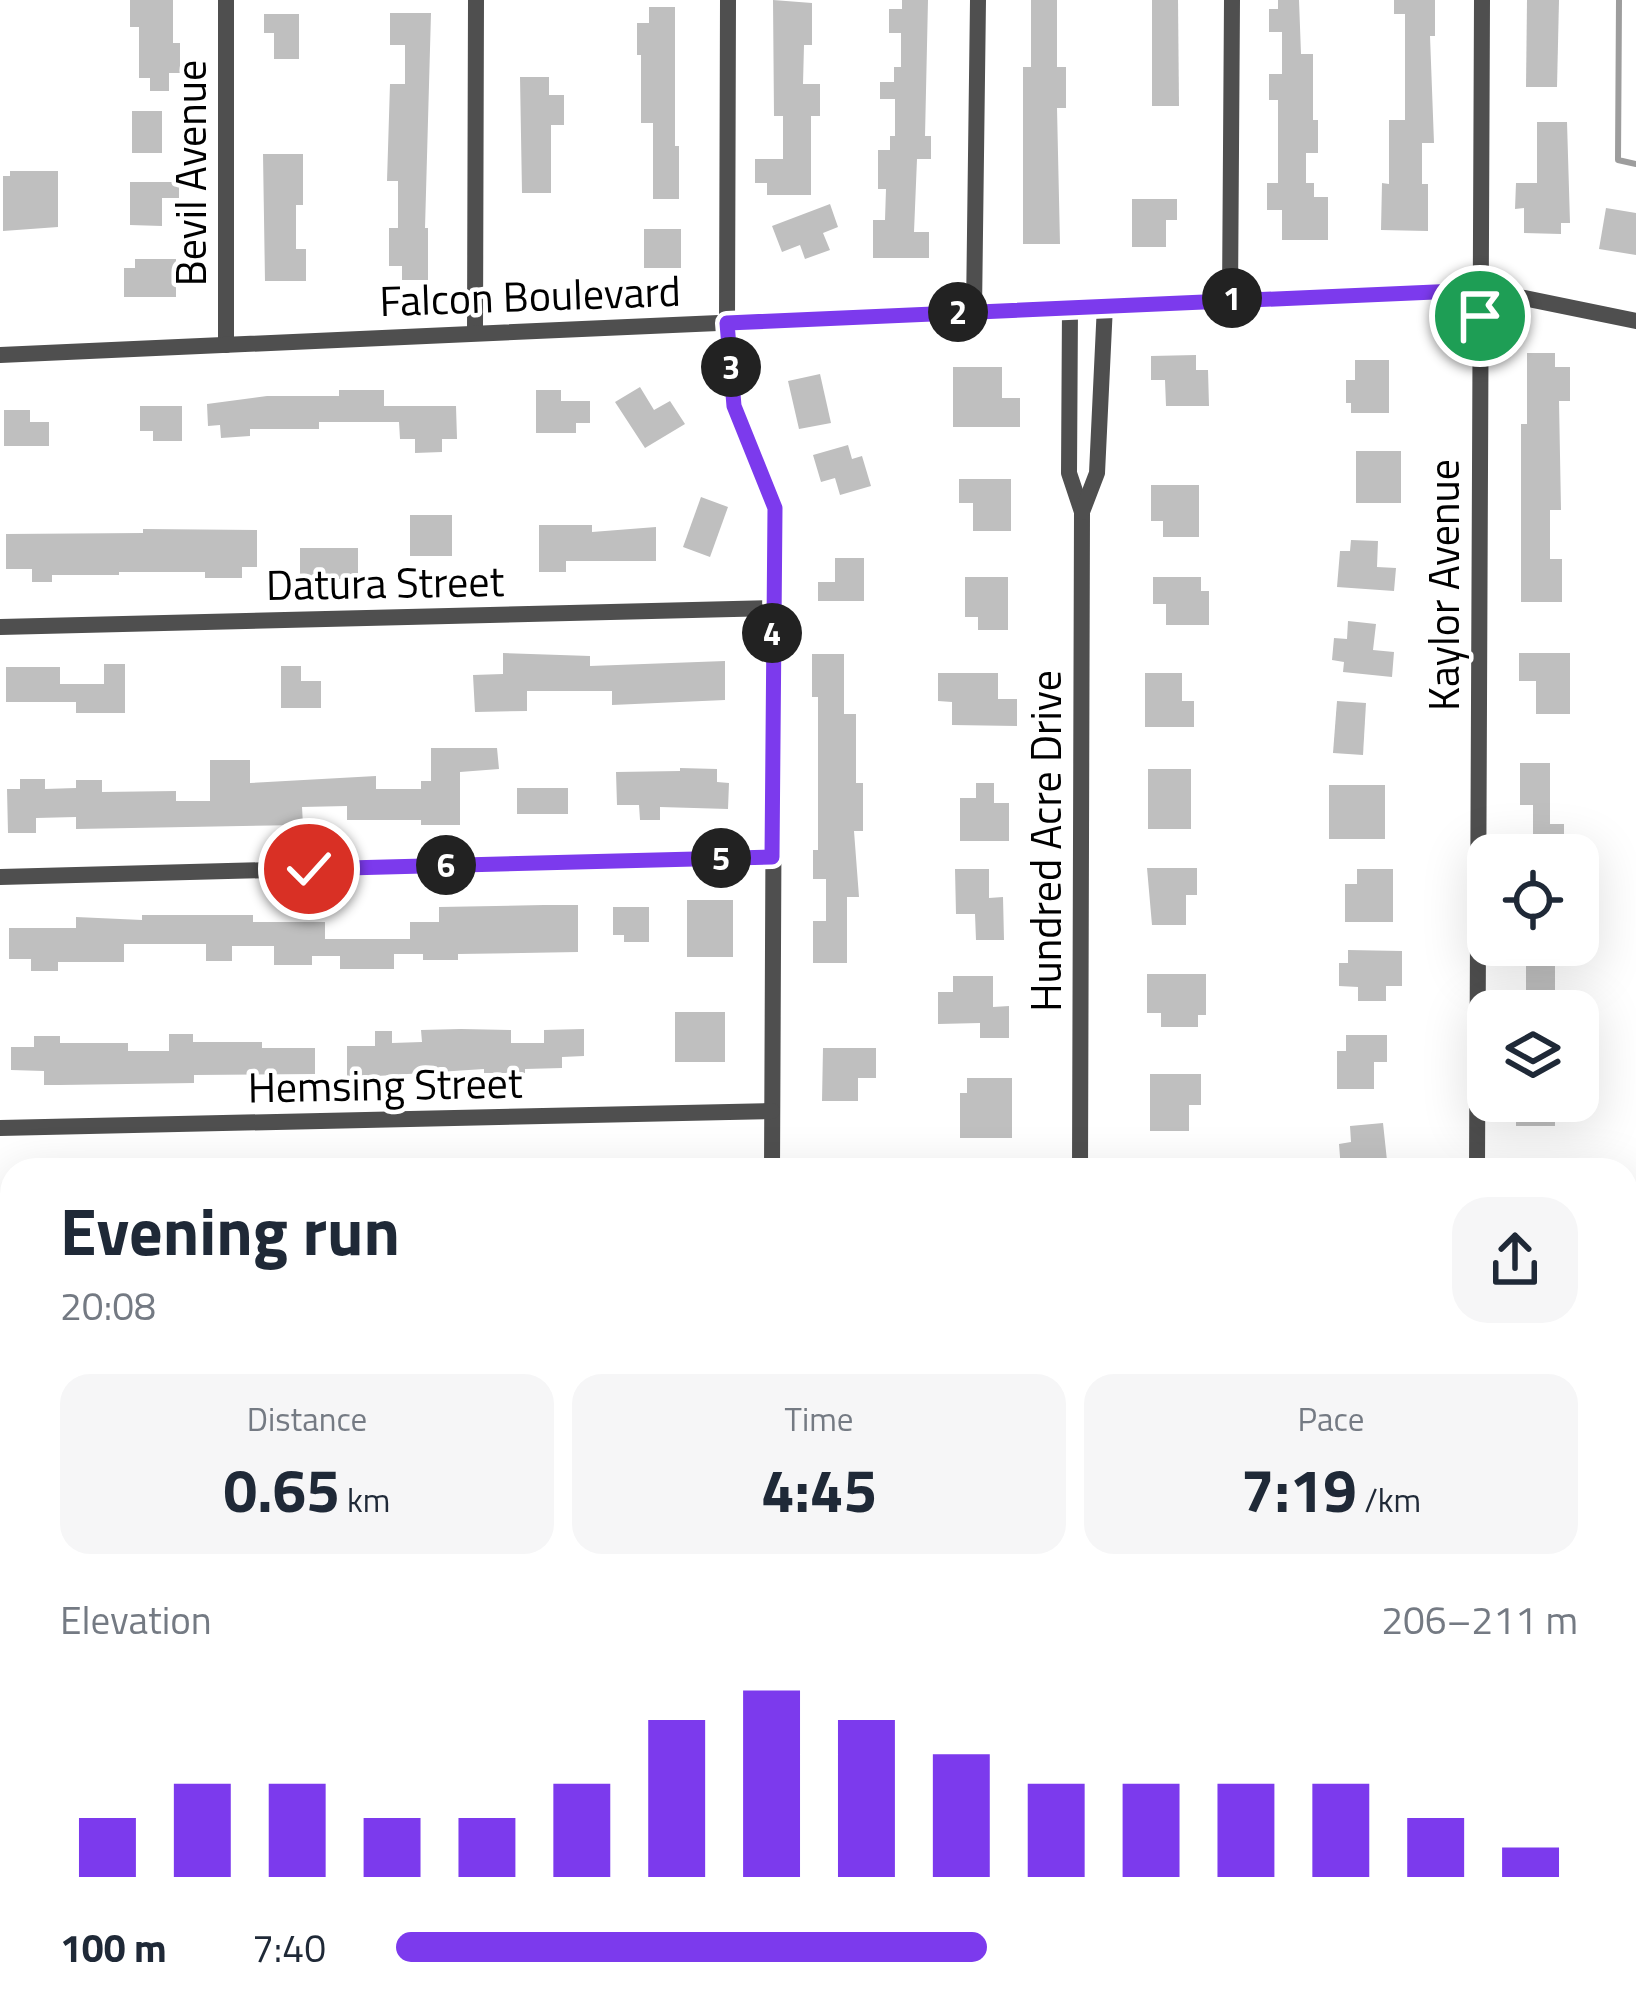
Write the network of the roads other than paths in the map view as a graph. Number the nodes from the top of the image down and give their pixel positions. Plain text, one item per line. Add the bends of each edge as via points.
1 (226, 0) edge
2 (476, 0) edge
3 (728, 0) edge
4 (978, 0) edge
5 (1232, 0) edge
6 (1482, 0) edge
7 (1480, 290) junction
8 (1230, 298) junction
9 (1105, 305) junction
10 (1070, 307) junction
11 (974, 311) junction
12 (1636, 321) edge
13 (727, 323) junction
14 (475, 332) junction
15 (226, 345) junction
16 (0, 355) edge
17 (1082, 512) junction
18 (772, 608) junction
19 (0, 627) edge
20 (772, 857) junction
21 (0, 877) edge
22 (772, 1111) junction
23 (0, 1128) edge
24 (772, 1158) edge
25 (1080, 1158) edge
26 (1477, 1158) edge

1 - 15 street, Bevil Avenue
2 - 14 street
3 - 13 street
4 - 11 street
5 - 8 street
6 - 7 street, Kaylor Avenue
7 - 8 street, Falcon Boulevard
7 - 12 street, Falcon Boulevard
7 - 26 street, Kaylor Avenue
8 - 9 street, Falcon Boulevard
9 - 10 street, Falcon Boulevard
9 - 17 street, Hundred Acre Drive via 1097,473
10 - 11 street, Falcon Boulevard
10 - 17 street, Hundred Acre Drive via 1069,473
11 - 13 street, Falcon Boulevard
13 - 14 street, Falcon Boulevard
13 - 18 street via 734,406 775,508
14 - 15 street, Falcon Boulevard
15 - 16 street, Falcon Boulevard
17 - 25 street, Hundred Acre Drive
18 - 19 street, Datura Street
18 - 20 street
20 - 21 street
20 - 22 street
22 - 23 street, Hemsing Street
22 - 24 street

